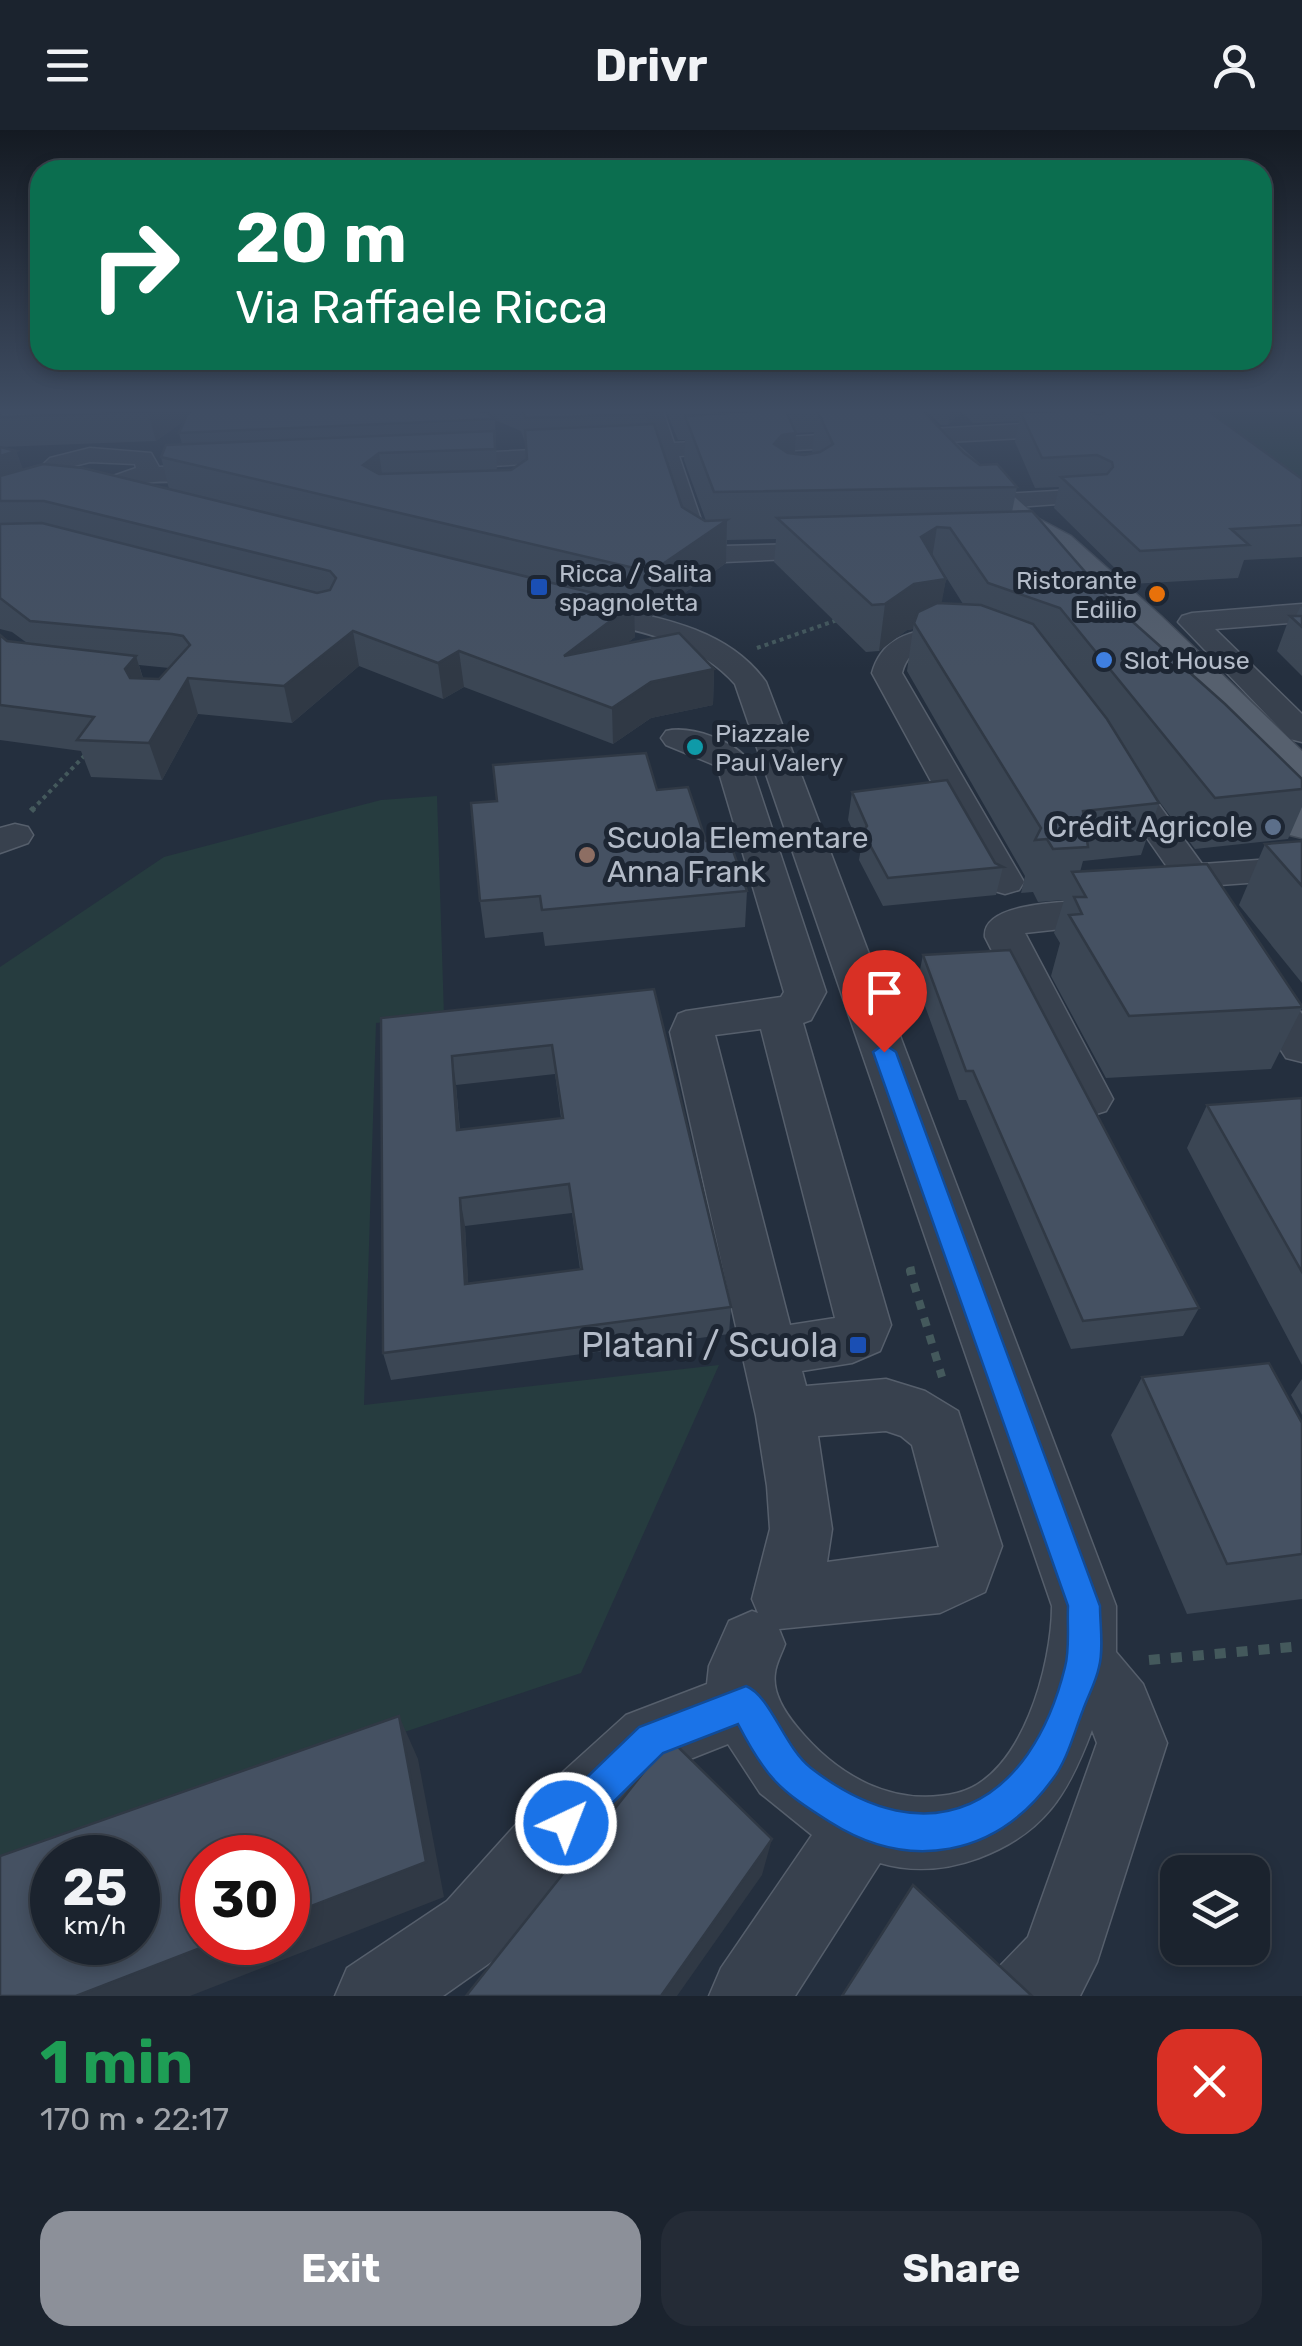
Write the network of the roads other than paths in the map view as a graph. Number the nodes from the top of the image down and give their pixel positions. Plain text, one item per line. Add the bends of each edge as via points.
1 (682, 495) edge
2 (996, 495) edge
3 (1090, 496) edge
4 (1002, 501) junction
5 (1020, 537) junction
6 (855, 548) edge
7 (528, 597) edge
8 (1302, 613) edge
9 (1001, 647) edge
10 (1302, 732) edge
11 (678, 738) dead end
12 (1100, 747) edge
13 (1302, 774) edge
14 (1302, 825) edge
15 (1302, 868) edge
16 (1005, 882) edge
17 (1180, 901) junction
18 (1238, 954) edge
19 (779, 1013) junction
20 (1302, 1047) edge
21 (1090, 1099) edge
22 (770, 1352) junction
23 (785, 1416) junction
24 (761, 1649) junction
25 (1083, 1666) junction
26 (864, 1822) junction
27 (375, 1996) edge
28 (749, 1996) edge
29 (1026, 1996) edge

1 - 6 street via 701,550
2 - 4 main road
3 - 4 street
4 - 5 main road
5 - 13 main road via 1060,543
5 - 14 main road
7 - 25 street via 710,648 750,682 1078,1588 1085,1619
8 - 10 street via 1192,622
9 - 16 street via 956,623 910,642 892,656 887,673
11 - 19 street via 733,762 805,992 796,1010
12 - 17 street
15 - 17 street
17 - 21 street via 1019,918 1004,928
18 - 20 street
19 - 22 street via 701,1022 692,1032
19 - 22 street via 864,1326 852,1339
22 - 23 street
23 - 24 street via 801,1529 797,1558
23 - 24 street via 895,1404 926,1418 937,1430 971,1546 969,1563 956,1576
24 - 26 street via 773,1754 797,1780
24 - 27 street via 589,1796 474,1928
25 - 26 street via 1042,1765 988,1818 948,1831 906,1834
25 - 29 street via 1120,1708 1132,1743 1058,1962
26 - 28 street

